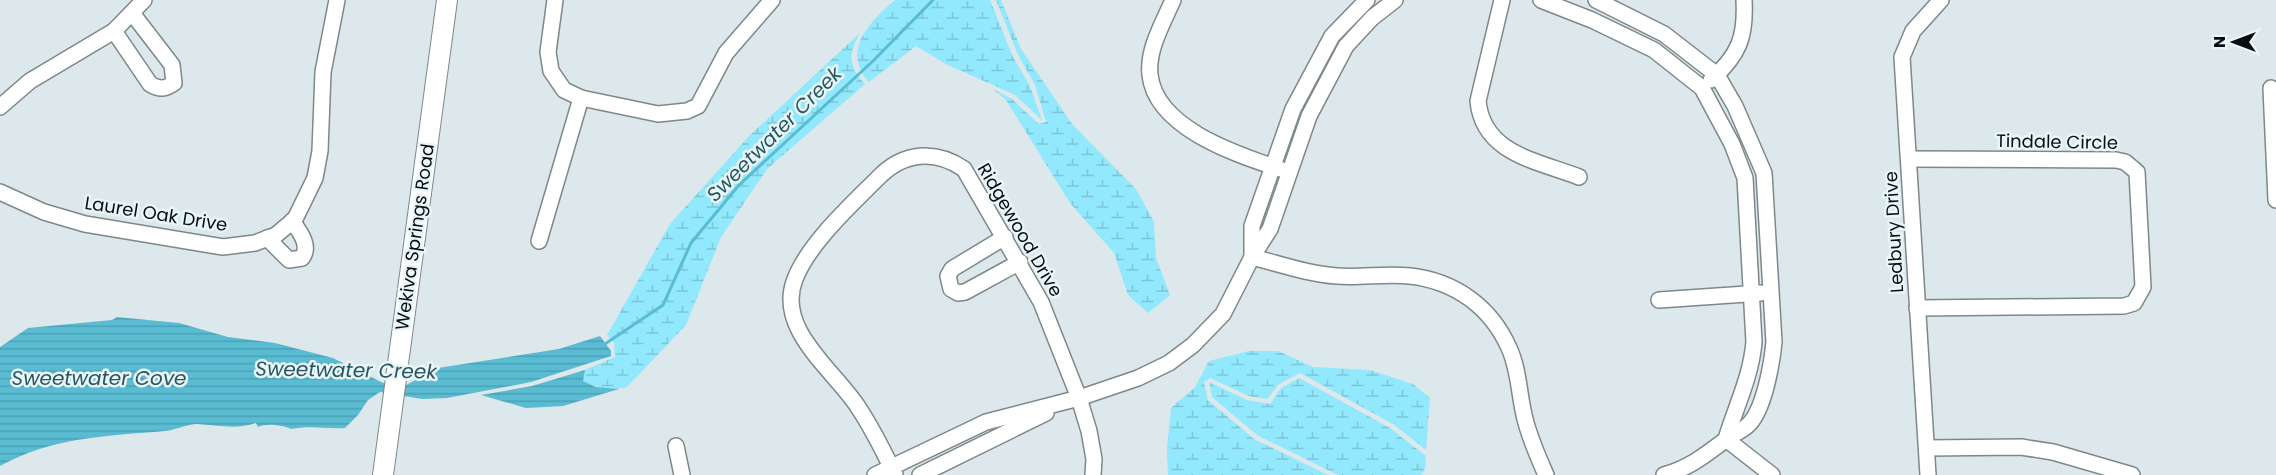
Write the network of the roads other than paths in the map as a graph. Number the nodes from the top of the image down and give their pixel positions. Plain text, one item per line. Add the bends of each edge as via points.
1 (144, 0) edge
2 (337, 0) edge
3 (447, 0) edge
4 (555, 0) edge
5 (772, 0) edge
6 (1173, 0) edge
7 (1367, 0) edge
8 (1395, 0) edge
9 (1502, 0) edge
10 (1541, 0) edge
11 (1596, 0) edge
12 (1744, 0) edge
13 (1941, 0) edge
14 (132, 14) junction
15 (114, 31) junction
16 (1332, 36) junction
17 (1346, 46) junction
18 (1717, 75) junction
19 (1702, 88) junction
20 (2271, 88) dead end
21 (581, 98) junction
22 (0, 107) edge
23 (2275, 158) edge
24 (1909, 159) junction
25 (1272, 166) junction
26 (1289, 172) junction
27 (1579, 177) dead end
28 (0, 192) edge
29 (2276, 200) edge
30 (292, 221) junction
31 (1005, 237) junction
32 (267, 238) junction
33 (539, 241) dead end
34 (1252, 256) junction
35 (1020, 262) junction
36 (1770, 293) junction
37 (1751, 294) junction
38 (1659, 300) dead end
39 (1917, 308) junction
40 (1079, 398) junction
41 (1726, 439) junction
42 (676, 446) dead end
43 (1927, 448) junction
44 (893, 471) edge
45 (383, 475) edge
46 (682, 475) edge
47 (875, 475) edge
48 (920, 475) edge
49 (1093, 475) edge
50 (1546, 475) edge
51 (1664, 475) edge
52 (1772, 475) edge
53 (1928, 475) edge
54 (2132, 475) edge

1 - 14 street
2 - 30 street, Laurel Oak Drive via 323,72 315,178
3 - 45 main road, Wekiva Springs Road
4 - 21 street via 548,52 551,71 564,90
5 - 21 street via 726,53 698,105 687,111 658,114
6 - 25 street via 1154,44 1150,75 1157,96 1185,126 1202,137 1238,156
7 - 16 street
8 - 17 street
9 - 27 street via 1478,101 1479,116 1491,138 1508,150
10 - 19 street via 1654,51
11 - 18 street via 1664,34
12 - 18 street via 1744,32
13 - 24 street, Ledbury Drive via 1913,31 1904,49
14 - 15 street
14 - 15 street via 172,65 174,83 166,89 150,84
15 - 22 street via 30,81
16 - 17 street
16 - 25 street via 1293,109
17 - 26 street via 1309,116
18 - 19 street
18 - 36 street via 1764,173
19 - 37 street via 1745,178
20 - 23 street
21 - 33 street
23 - 29 street
24 - 39 street, Ledbury Drive
24 - 39 street, Tindale Circle via 2116,160 2137,172 2143,287 2134,303
25 - 26 street
25 - 34 street via 1252,226
26 - 34 street via 1270,229
28 - 32 street, Laurel Oak Drive via 44,212 85,224 223,247
30 - 32 street, Laurel Oak Drive
30 - 32 street via 306,248 302,258 289,260
31 - 35 street, Ridgewood Drive
31 - 35 street via 952,269 948,276 951,289 965,292
31 - 44 street, Ridgewood Drive via 964,169 934,154 918,156 883,173 848,208 804,261 794,280 790,298 798,330 859,409
34 - 40 street via 1223,314 1193,345 1169,363 1138,378
34 - 50 street via 1337,276 1428,279 1450,286 1481,306 1498,326 1510,350 1525,420
35 - 40 street, Ridgewood Drive via 1041,302
36 - 37 street
36 - 41 street via 1774,342 1763,396 1749,425
37 - 38 street
37 - 41 street via 1752,364
39 - 43 street, Ledbury Drive
40 - 44 street via 986,422
40 - 48 street
40 - 49 street, Ridgewood Drive via 1089,431
41 - 51 street via 1700,460
41 - 52 street
42 - 46 street
43 - 53 street, Ledbury Drive
43 - 54 street via 2021,447
44 - 47 street

